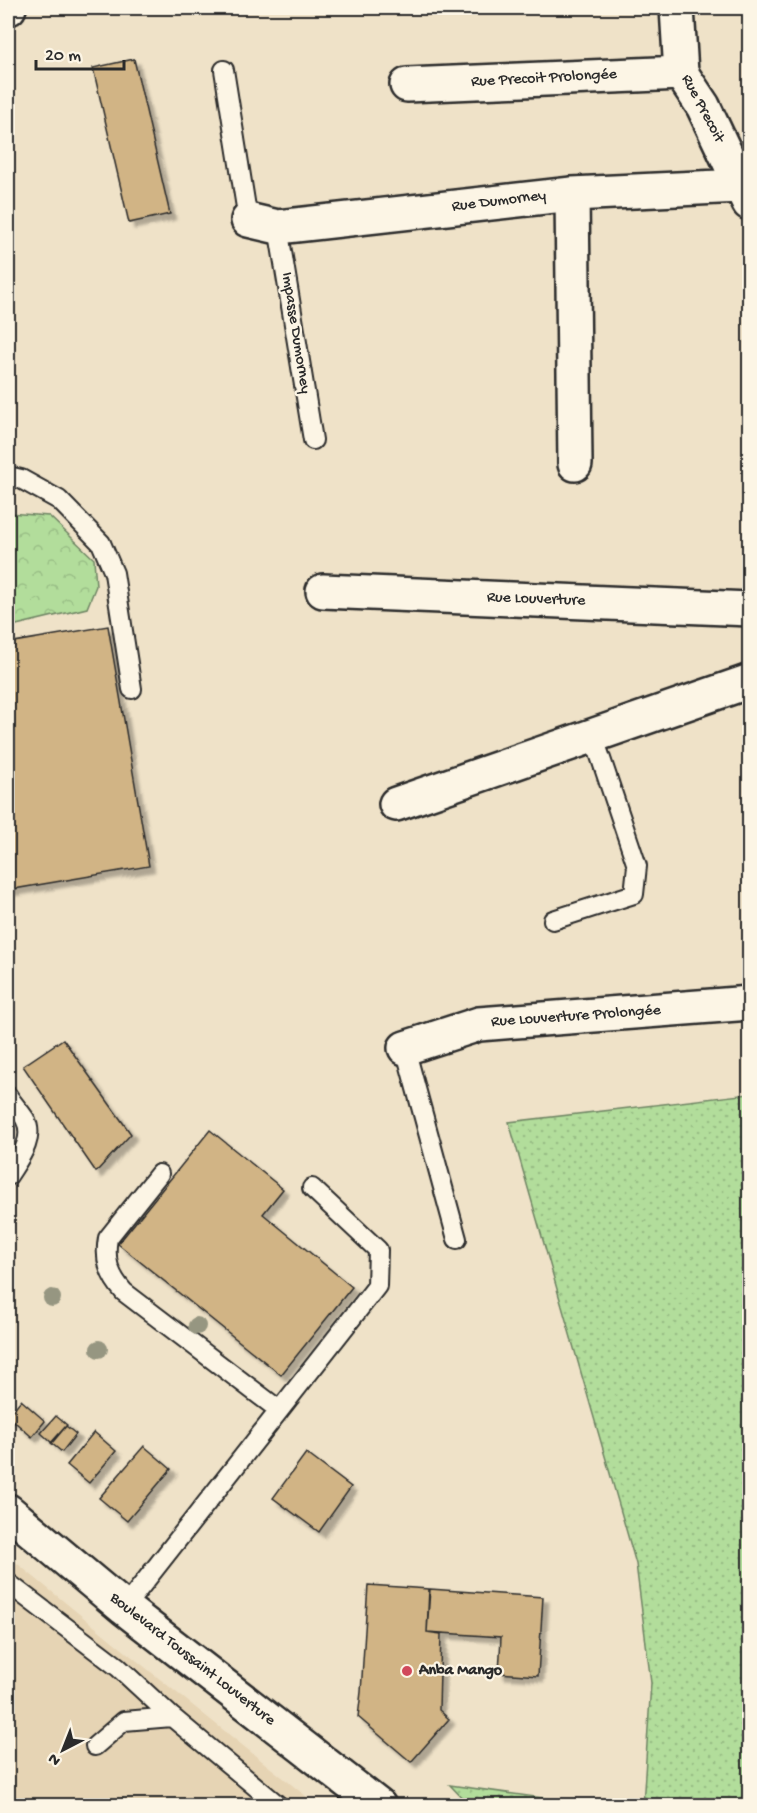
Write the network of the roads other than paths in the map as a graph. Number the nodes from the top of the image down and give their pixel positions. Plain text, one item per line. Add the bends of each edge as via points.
1 (677, 8) edge
2 (224, 70) dead end
3 (681, 73) junction
4 (407, 85) dead end
5 (746, 191) edge
6 (572, 194) junction
7 (263, 224) junction
8 (313, 440) dead end
9 (575, 464) dead end
10 (8, 476) edge
11 (323, 591) dead end
12 (750, 609) edge
13 (750, 681) edge
14 (132, 689) dead end
15 (593, 735) junction
16 (396, 804) dead end
17 (553, 920) dead end
18 (750, 1003) edge
19 (405, 1048) joint
20 (8, 1096) edge
21 (159, 1174) dead end
22 (8, 1176) edge
23 (312, 1188) dead end
24 (457, 1239) dead end
25 (279, 1410) junction
26 (8, 1511) edge
27 (8, 1583) edge
28 (124, 1608) junction
29 (172, 1717) junction
30 (95, 1746) dead end
31 (279, 1806) edge
32 (379, 1806) edge

1 - 3 street, Rue Precoit
2 - 7 lane, Impasse Dumorney
3 - 4 street, Rue Precoit Prolongée
3 - 5 street, Rue Precoit via 703,106
5 - 6 street, Rue Dumorney
6 - 7 street, Rue Dumorney
6 - 9 street
7 - 8 lane, Impasse Dumorney
10 - 14 lane via 59,500 101,543 114,573
11 - 12 street, Rue Louverture
13 - 15 street
15 - 16 street
15 - 17 lane via 637,866 634,894
18 - 19 street, Rue Louverture Prolongée via 479,1024
19 - 24 lane
20 - 22 lane via 26,1121 29,1134 24,1151
21 - 25 lane via 108,1238 107,1265 113,1280
23 - 25 lane via 378,1250 376,1286
25 - 28 lane
26 - 28 street, Boulevard Toussaint Louverture
27 - 29 lane via 118,1667
28 - 32 street, Boulevard Toussaint Louverture
29 - 30 lane via 124,1721
29 - 31 lane

